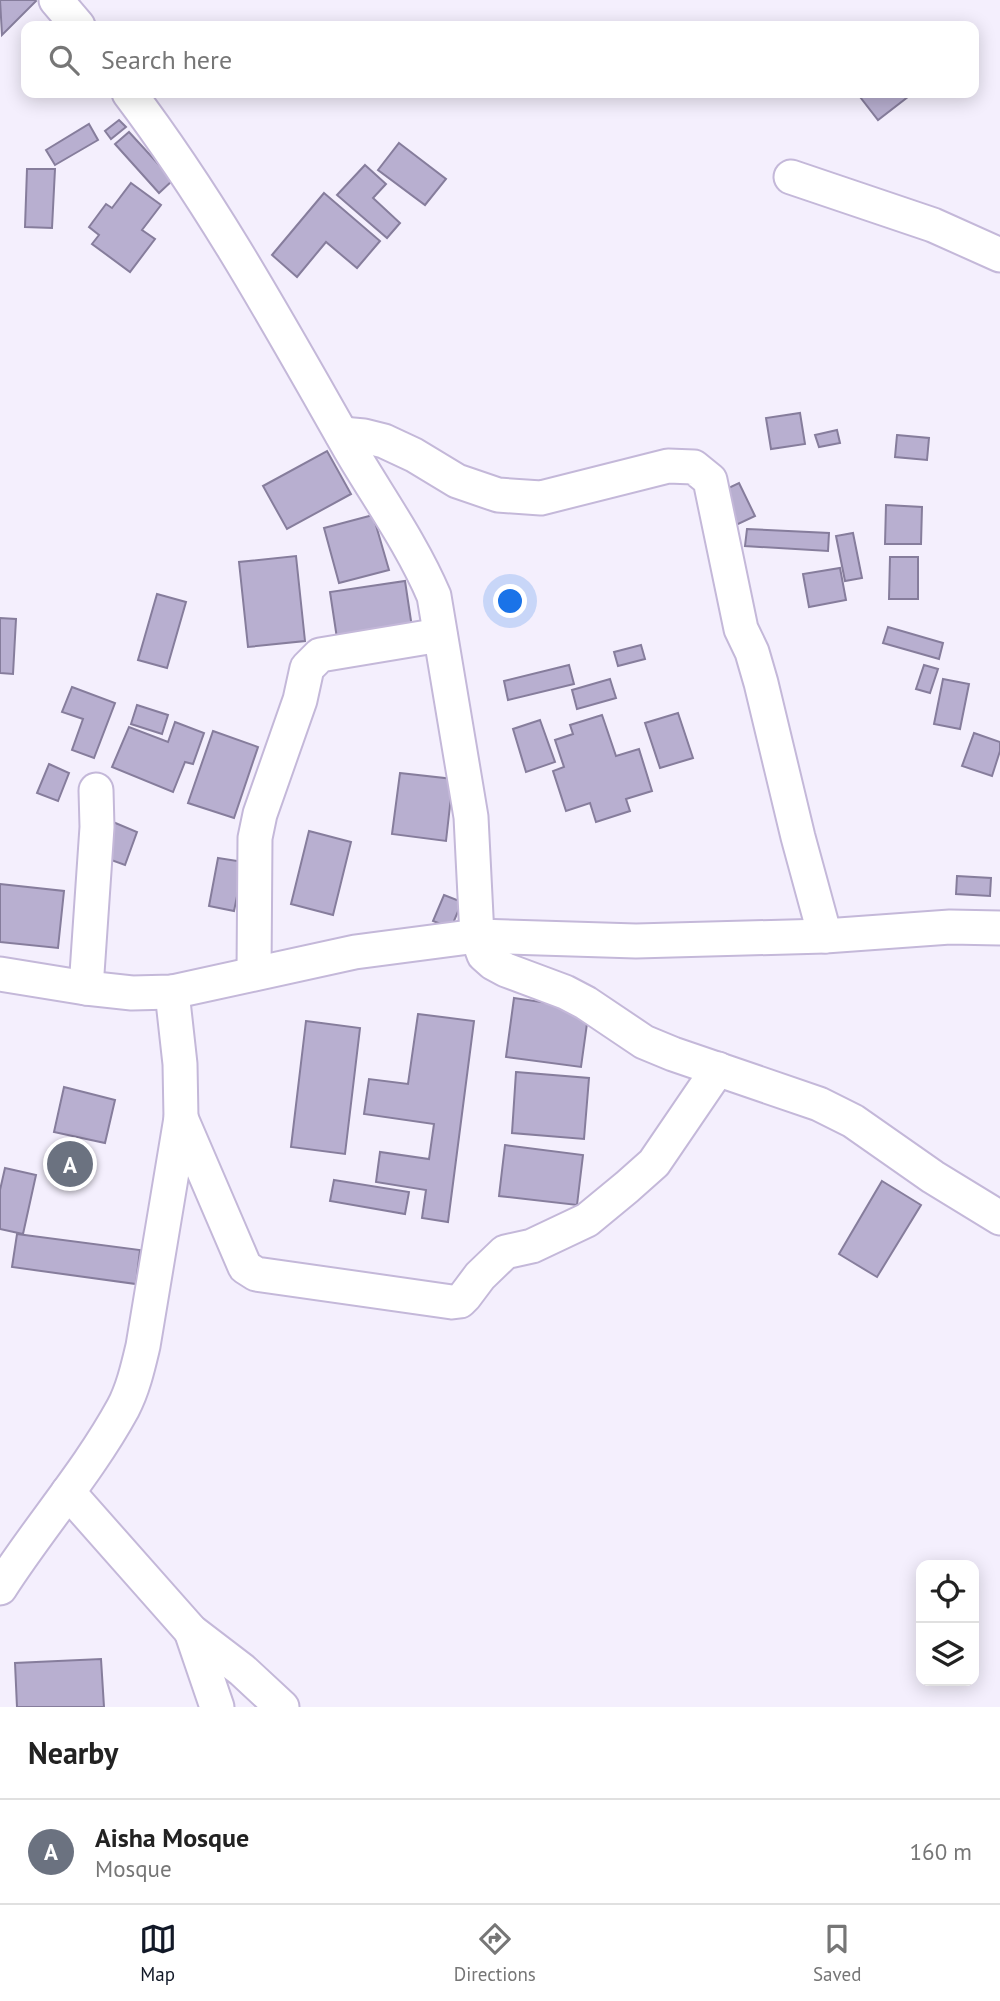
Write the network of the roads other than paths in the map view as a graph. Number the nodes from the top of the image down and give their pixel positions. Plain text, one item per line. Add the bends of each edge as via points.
1 (55, 0) edge
2 (74, 21) edge
3 (133, 98) edge
4 (791, 177) dead end
5 (1000, 255) edge
6 (342, 434) junction
7 (440, 635) junction
8 (96, 790) dead end
9 (1000, 928) edge
10 (477, 936) junction
11 (825, 936) junction
12 (254, 973) junction
13 (0, 974) edge
14 (86, 988) junction
15 (172, 992) junction
16 (718, 1069) junction
17 (181, 1118) junction
18 (1000, 1218) edge
19 (68, 1492) junction
20 (0, 1588) edge
21 (191, 1631) junction
22 (217, 1707) edge
23 (282, 1707) edge

1 - 2 street
3 - 6 street via 187,173
4 - 5 street via 933,225
6 - 7 street via 421,565 434,596
6 - 11 street via 384,441 457,481 498,495 541,498 668,466 694,467 710,480 741,629 761,684
7 - 10 street via 471,817
7 - 12 street via 320,655 307,668 255,838
8 - 14 street
9 - 11 street
10 - 11 street via 636,941
10 - 12 street via 355,952
10 - 16 street via 484,955 493,963 565,992 644,1042
12 - 15 street
13 - 14 street
14 - 15 street
15 - 17 street
16 - 17 street via 654,1163 627,1187 587,1220 532,1246 505,1252 460,1301 452,1302 256,1274 245,1268
16 - 18 street via 819,1104 853,1121
17 - 19 street via 136,1376 123,1407
19 - 20 street
19 - 21 street
21 - 22 street
21 - 23 street

